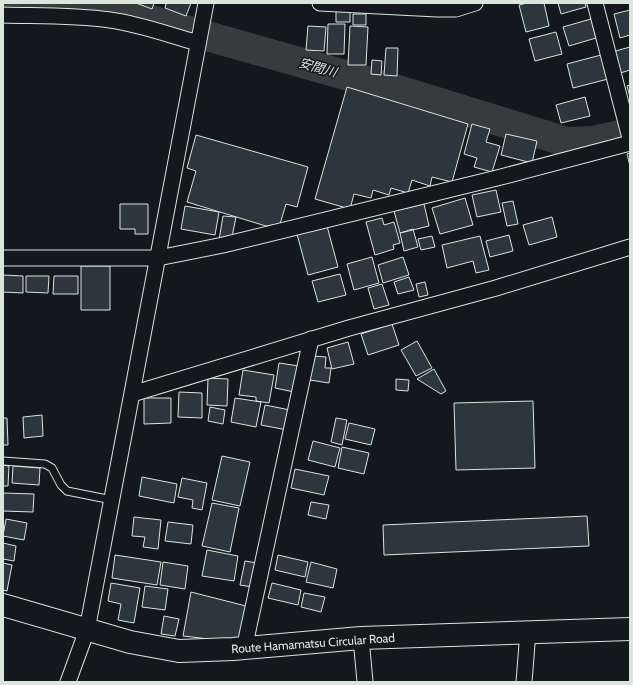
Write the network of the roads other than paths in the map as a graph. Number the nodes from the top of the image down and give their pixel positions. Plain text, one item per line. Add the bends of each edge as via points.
1 (206, 3) edge
2 (320, 3) edge
3 (475, 3) edge
4 (596, 3) edge
5 (3, 15) edge
6 (198, 43) junction
7 (628, 133) edge
8 (630, 143) edge
9 (630, 247) edge
10 (3, 258) edge
11 (158, 258) junction
12 (311, 339) junction
13 (132, 394) junction
14 (3, 460) edge
15 (112, 500) junction
16 (3, 605) edge
17 (630, 629) edge
18 (87, 630) junction
19 (528, 631) junction
20 (361, 638) junction
21 (244, 649) junction
22 (68, 682) edge
23 (365, 682) edge
24 (524, 682) edge

1 - 6 street
2 - 3 street via 437,9 456,9
4 - 7 street
5 - 6 street via 110,20
6 - 11 street
8 - 11 street via 501,178 223,245
9 - 12 street via 496,288
10 - 11 street
11 - 13 street
12 - 13 street
12 - 21 street
13 - 15 street
14 - 15 lane via 45,464 52,468 61,485 68,490
15 - 18 street
16 - 18 main road, Route Hamamatsu Circular Road
17 - 19 main road, Route Hamamatsu Circular Road
18 - 21 main road, Route Hamamatsu Circular Road via 130,642 179,651
18 - 22 street
19 - 20 main road, Route Hamamatsu Circular Road
19 - 24 street
20 - 21 main road, Route Hamamatsu Circular Road
20 - 23 street

